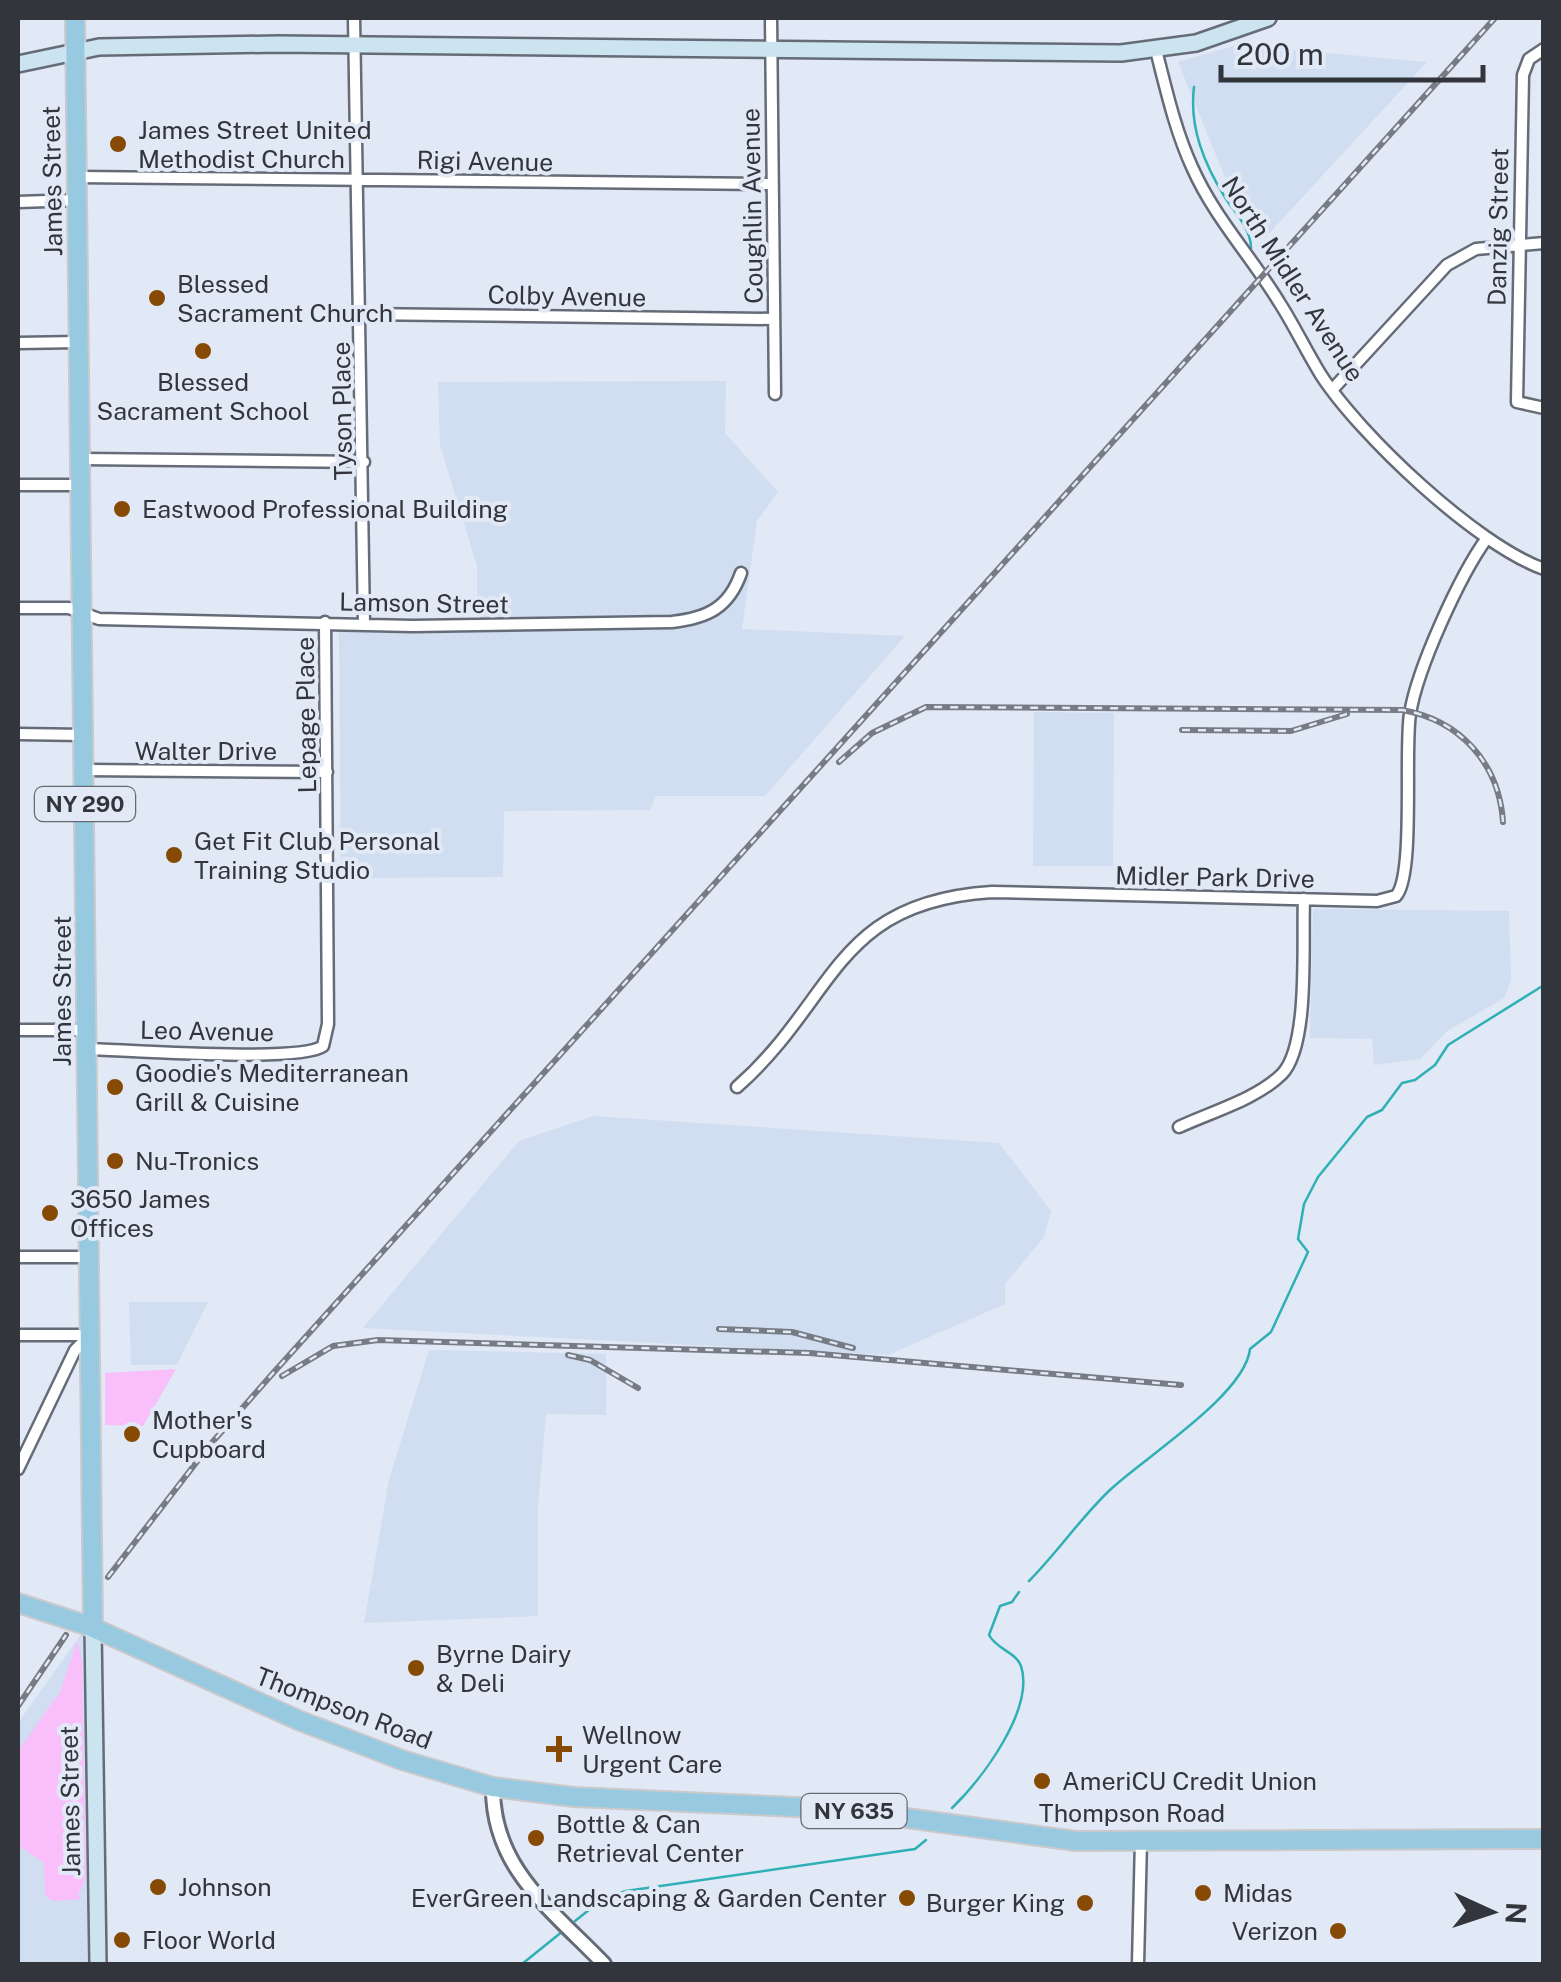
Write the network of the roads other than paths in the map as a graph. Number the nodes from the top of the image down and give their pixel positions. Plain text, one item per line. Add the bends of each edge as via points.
1 (75, 18) edge
2 (354, 18) edge
3 (771, 18) edge
4 (1268, 18) edge
5 (1232, 25) edge
6 (355, 46) junction
7 (75, 50) junction
8 (1156, 50) junction
9 (772, 51) junction
10 (1539, 51) edge
11 (18, 64) edge
12 (77, 177) junction
13 (358, 180) junction
14 (772, 184) junction
15 (78, 200) junction
16 (18, 202) edge
17 (1544, 243) edge
18 (1518, 244) junction
19 (360, 314) junction
20 (774, 318) junction
21 (79, 342) junction
22 (18, 343) edge
23 (1332, 390) junction
24 (775, 394) dead end
25 (1544, 408) edge
26 (81, 459) junction
27 (364, 462) junction
28 (18, 485) edge
29 (81, 485) junction
30 (1487, 538) junction
31 (1544, 569) edge
32 (741, 573) dead end
33 (18, 608) edge
34 (84, 614) junction
35 (325, 622) junction
36 (364, 624) junction
37 (18, 734) edge
38 (85, 735) junction
39 (85, 770) junction
40 (327, 772) junction
41 (1304, 899) junction
42 (18, 1030) edge
43 (87, 1040) junction
44 (324, 1046) joint
45 (737, 1087) dead end
46 (1179, 1126) dead end
47 (18, 1257) edge
48 (90, 1257) junction
49 (91, 1334) junction
50 (18, 1335) edge
51 (18, 1469) edge
52 (18, 1603) edge
53 (38, 1612) junction
54 (18, 1617) edge
55 (92, 1628) junction
56 (493, 1788) junction
57 (1544, 1839) edge
58 (1141, 1840) junction
59 (98, 1964) edge
60 (604, 1964) edge
61 (1138, 1964) edge

1 - 7 main road, James Street / NY 290
2 - 6 street, Tyson Place
3 - 9 street, Coughlin Avenue
4 - 5 main road
5 - 8 main road
6 - 7 main road
6 - 9 main road
6 - 13 street, Tyson Place
7 - 11 main road
7 - 12 main road, James Street / NY 290
8 - 9 main road
8 - 23 street, North Midler Avenue via 1191,165 1214,210
9 - 14 street, Coughlin Avenue
10 - 18 street, Danzig Street via 1523,76
12 - 13 street, Rigi Avenue
12 - 15 main road, James Street / NY 290
13 - 14 street, Rigi Avenue
13 - 19 street, Tyson Place
14 - 20 street, Coughlin Avenue
15 - 16 street
15 - 21 main road, James Street / NY 290
17 - 18 street
18 - 23 street via 1476,248 1447,265
18 - 25 street, Danzig Street via 1515,398
19 - 20 street, Colby Avenue
19 - 27 street, Tyson Place
20 - 24 street, Coughlin Avenue
21 - 22 street
21 - 26 main road, James Street / NY 290
23 - 30 street, North Midler Avenue
26 - 27 street
26 - 29 main road, James Street / NY 290
27 - 36 street, Tyson Place
28 - 29 street
29 - 34 main road, James Street / NY 290
30 - 31 street, North Midler Avenue
30 - 41 street, Midler Park Drive via 1461,581 1413,698 1401,890 1377,901
32 - 36 street, Lamson Street via 724,605 692,620
33 - 34 street, Lamson Street
34 - 35 street, Lamson Street
34 - 38 main road, James Street / NY 290
35 - 36 street, Lamson Street
35 - 40 street, Lepage Place
37 - 38 street
38 - 39 main road, James Street / NY 290
39 - 40 street, Walter Drive
39 - 43 main road, James Street / NY 290
40 - 44 street, Lepage Place
41 - 45 street, Midler Park Drive via 992,892 918,904 852,945 770,1058
41 - 46 street via 1295,1054 1262,1088
42 - 43 street, Leo Avenue
43 - 44 street, Leo Avenue via 272,1053
43 - 48 main road, James Street / NY 290
47 - 48 street
48 - 49 main road, James Street / NY 290
49 - 50 street
49 - 51 street via 75,1350
49 - 55 main road, James Street / NY 290
52 - 53 main road, Thompson Road / NY 635
53 - 54 main road
53 - 55 main road, Thompson Road / NY 635
55 - 56 main road, Thompson Road / NY 635 via 298,1720
55 - 59 main road, James Street / NY 290
56 - 58 main road, Thompson Road / NY 635 via 840,1809 1065,1840
56 - 60 street via 502,1848
57 - 58 main road, Thompson Road / NY 635
58 - 61 street

